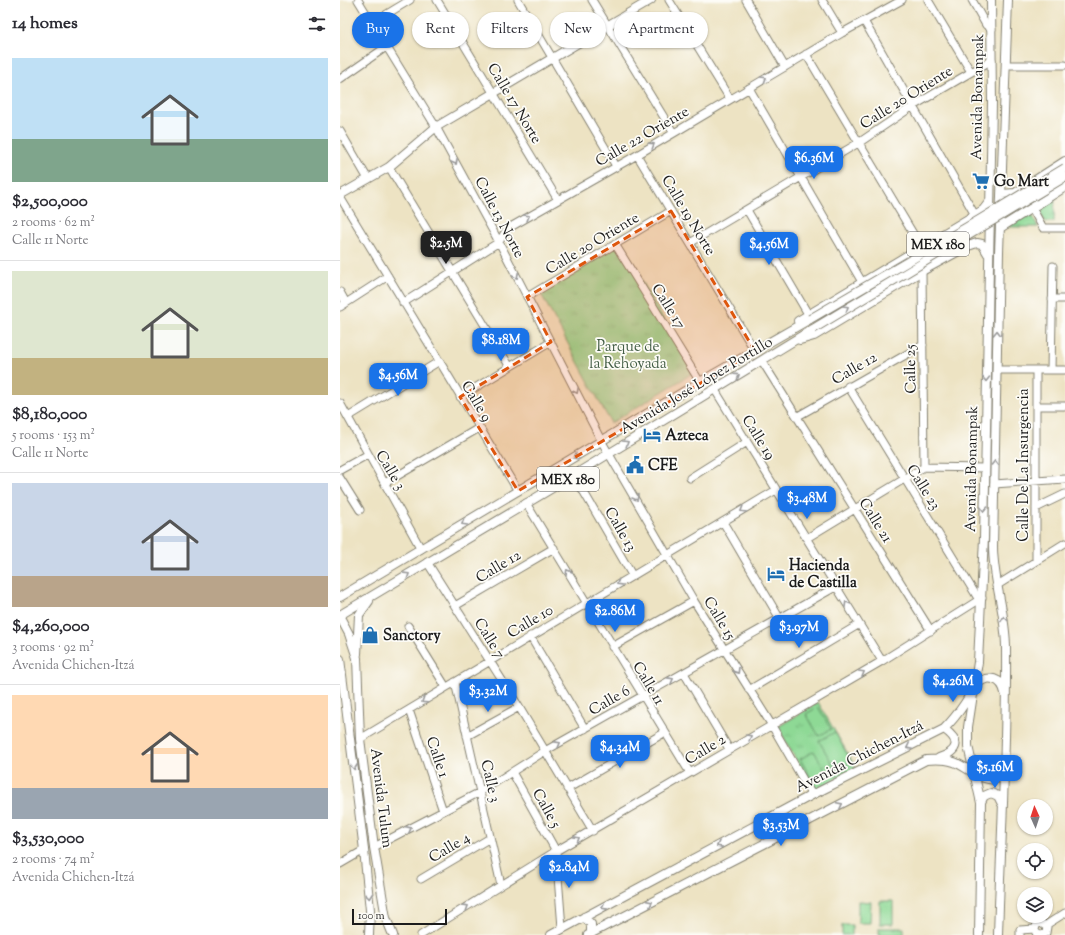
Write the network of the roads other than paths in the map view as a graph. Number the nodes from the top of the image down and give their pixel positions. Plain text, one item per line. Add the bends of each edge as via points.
1 (358, 0) edge
2 (410, 0) edge
3 (437, 0) edge
4 (518, 0) edge
5 (592, 0) edge
6 (650, 0) edge
7 (669, 0) edge
8 (746, 0) edge
9 (822, 0) edge
10 (928, 0) edge
11 (972, 0) edge
12 (991, 0) edge
13 (1008, 0) edge
14 (897, 1) edge
15 (365, 12) edge
16 (390, 12) edge
17 (864, 21) junction
18 (608, 25) junction
19 (992, 29) junction
20 (842, 33) junction
21 (385, 48) edge
22 (387, 48) edge
23 (806, 54) junction
24 (553, 58) junction
25 (992, 60) junction
26 (1007, 65) junction
27 (1065, 65) edge
28 (785, 67) junction
29 (971, 72) junction
30 (340, 79) edge
31 (749, 88) junction
32 (494, 93) junction
33 (730, 99) junction
34 (1004, 102) junction
35 (992, 103) junction
36 (913, 106) junction
37 (436, 127) junction
38 (340, 131) edge
39 (673, 132) junction
40 (860, 142) junction
41 (637, 155) junction
42 (1065, 162) edge
43 (616, 166) junction
44 (389, 167) junction
45 (1065, 168) edge
46 (801, 177) junction
47 (1065, 177) edge
48 (368, 179) junction
49 (1024, 187) junction
50 (1065, 187) edge
51 (1002, 194) junction
52 (340, 196) edge
53 (558, 200) junction
54 (990, 201) junction
55 (1032, 208) junction
56 (747, 210) junction
57 (671, 211) junction
58 (975, 215) junction
59 (956, 226) junction
60 (1000, 228) junction
61 (1065, 228) edge
62 (499, 242) junction
63 (690, 243) junction
64 (614, 244) junction
65 (921, 246) junction
66 (968, 246) junction
67 (989, 256) junction
68 (1053, 266) dead end
69 (922, 271) junction
70 (452, 272) junction
71 (388, 276) junction
72 (862, 282) junction
73 (340, 292) edge
74 (528, 297) junction
75 (1052, 299) junction
76 (1065, 299) edge
77 (404, 303) junction
78 (343, 305) edge
79 (809, 316) junction
80 (795, 341) junction
81 (551, 342) junction
82 (923, 344) junction
83 (755, 351) junction
84 (762, 361) junction
85 (438, 362) junction
86 (510, 367) junction
87 (997, 370) junction
88 (1036, 370) junction
89 (1051, 370) junction
90 (1065, 370) edge
91 (700, 382) junction
92 (848, 386) junction
93 (715, 390) junction
94 (460, 397) junction
95 (1036, 406) junction
96 (1065, 406) edge
97 (341, 409) edge
98 (798, 416) junction
99 (348, 417) junction
100 (479, 428) junction
101 (602, 442) junction
102 (747, 442) junction
103 (609, 453) junction
104 (367, 455) junction
105 (924, 467) junction
106 (985, 468) junction
107 (340, 470) edge
108 (574, 475) junction
109 (340, 478) edge
110 (690, 478) dead end
111 (1065, 479) edge
112 (904, 480) junction
113 (1035, 482) junction
114 (385, 483) junction
115 (994, 484) junction
116 (776, 490) junction
117 (518, 491) junction
118 (1065, 494) edge
119 (526, 503) junction
120 (1036, 508) junction
121 (360, 510) dead end
122 (855, 510) junction
123 (723, 522) junction
124 (807, 538) junction
125 (1065, 543) edge
126 (554, 548) junction
127 (421, 549) junction
128 (668, 554) junction
129 (1036, 561) junction
130 (428, 562) junction
131 (632, 575) junction
132 (837, 586) junction
133 (996, 586) junction
134 (374, 595) junction
135 (340, 597) edge
136 (980, 599) junction
137 (694, 601) junction
138 (586, 603) junction
139 (455, 606) junction
140 (340, 616) edge
141 (780, 619) junction
142 (858, 625) junction
143 (408, 626) dead end
144 (931, 631) junction
145 (530, 636) junction
146 (612, 647) junction
147 (725, 651) junction
148 (357, 658) junction
149 (340, 659) edge
150 (489, 661) junction
151 (882, 661) junction
152 (358, 673) junction
153 (684, 673) junction
154 (343, 676) junction
155 (455, 682) junction
156 (446, 687) junction
157 (974, 687) junction
158 (749, 690) junction
159 (642, 696) junction
160 (1005, 699) junction
161 (519, 707) junction
162 (409, 710) junction
163 (771, 724) junction
164 (585, 729) junction
165 (944, 729) junction
166 (664, 733) junction
167 (467, 736) junction
168 (360, 739) junction
169 (729, 749) junction
170 (545, 752) junction
171 (936, 759) junction
172 (1005, 768) junction
173 (512, 772) junction
174 (690, 773) junction
175 (974, 773) junction
176 (567, 789) junction
177 (480, 792) junction
178 (812, 795) junction
179 (981, 803) junction
180 (1002, 804) junction
181 (443, 811) junction
182 (593, 830) junction
183 (490, 838) junction
184 (374, 847) junction
185 (364, 850) junction
186 (556, 851) junction
187 (340, 864) edge
188 (421, 879) dead end
189 (501, 885) junction
190 (1065, 913) edge
191 (584, 917) junction
192 (1046, 925) junction
193 (562, 928) junction
194 (1039, 933) edge
195 (589, 934) edge
196 (369, 935) edge
197 (393, 935) edge
198 (421, 935) edge
199 (551, 935) edge
200 (979, 935) edge
201 (998, 935) edge
202 (1020, 935) edge

1 - 15 street, Calle 13 Norte
2 - 16 street
3 - 32 street, Calle 17 Norte
4 - 24 street
5 - 18 street
6 - 18 main road
7 - 33 street
8 - 28 street
9 - 20 street
10 - 29 street
11 - 19 street via 986,25
12 - 19 main road, Avenida Bonampak
13 - 26 main road, Avenida Bonampak
14 - 17 street, Calle 22 Oriente
17 - 20 street, Calle 22 Oriente
17 - 36 street
18 - 24 main road
18 - 39 street
19 - 25 main road, Avenida Bonampak
20 - 23 street, Calle 22 Oriente
21 - 30 street
22 - 37 street, Calle 13 Norte
23 - 28 street, Calle 22 Oriente
23 - 40 street
24 - 32 main road
24 - 43 street
25 - 29 street, Calle 20 Oriente
25 - 35 main road, Avenida Bonampak
26 - 27 street
26 - 34 main road, Avenida Bonampak
31 -> 28 street, Calle 22 Oriente
29 - 36 street, Calle 20 Oriente
31 - 33 street, Calle 22 Oriente
31 - 46 street
32 - 37 main road
32 - 53 street, Calle 17 Norte
33 - 39 street, Calle 22 Oriente
34 - 35 main road
34 - 51 main road, Avenida Bonampak
35 - 54 main road, Avenida Bonampak
36 - 40 street, Calle 20 Oriente
36 - 58 street
37 - 44 main road
37 -> 62 street, Calle 13 Norte
38 - 48 street
41 -> 39 street, Calle 22 Oriente
40 - 46 street, Calle 20 Oriente
40 - 65 street
41 - 43 street, Calle 22 Oriente
41 - 57 street, Calle 19 Norte
42 - 49 main road
43 - 53 street, Calle 22 Oriente
44 - 48 main road
44 - 70 street
45 - 79 main road, Avenida José López Portillo / MEX 180, bridge
46 - 56 street, Calle 20 Oriente
46 - 72 street
80 -> 47 main road, Avenida José López Portillo / MEX 180, bridge
48 - 52 main road
49 - 51 main road via 1011,194
49 - 55 main road via 1020,196 1024,204
50 - 55 main road
51 - 60 main road, Avenida Bonampak
52 - 71 street, Calle 9
62 -> 53 street, Calle 22 Oriente via 507,229
54 - 58 main road
54 - 67 main road, Avenida Bonampak
55 - 60 main road
55 - 61 street via 1043,228
56 - 63 street, Calle 20 Oriente
56 - 79 street
57 - 63 street, Calle 19 Norte
57 - 64 street, Calle 20 Oriente
58 - 59 main road
59 - 65 main road
59 - 66 main road via 966,226 971,230 973,237
87 -> 60 main road, Avenida Bonampak
62 - 70 street, Calle 22 Oriente
62 -> 74 street, Calle 13 Norte
63 - 83 street, Calle 19 Norte
64 - 74 street, Calle 20 Oriente
64 - 91 street, Calle 17
65 - 72 main road
66 - 67 main road via 977,242 982,244
66 - 69 main road
67 -> 106 main road, Avenida Bonampak
68 - 75 street
69 - 80 main road via 814,336
69 - 82 street, Calle 25
70 - 77 street, Calle 22 Oriente
70 - 86 street
71 - 77 street, Calle 9
71 - 78 street
72 - 79 main road
73 - 78 street
74 - 81 street, Calle 13 Norte
75 - 76 street
75 - 89 street
77 - 85 street, Calle 9
79 - 83 main road, Avenida José López Portillo / MEX 180 via 790,331
80 - 84 main road, Avenida José López Portillo / MEX 180
81 - 86 street
81 -> 101 street, Calle 13 Norte
82 - 92 street, Calle 12
82 - 105 street, Calle 25
83 - 91 main road, Avenida José López Portillo / MEX 180
93 -> 84 main road, Avenida José López Portillo / MEX 180
84 - 98 street, Calle 21
85 - 94 street, Calle 9
85 - 99 street
86 - 94 street
87 - 88 street
115 -> 87 main road, Avenida Bonampak
88 - 89 street
88 - 95 street, Calle De La Insurgencia
89 - 90 street
91 - 101 main road, Avenida José López Portillo / MEX 180
92 - 98 street, Calle 12
92 - 112 street, Calle 23
93 - 102 street, Calle 19
103 -> 93 main road, Avenida José López Portillo / MEX 180
94 - 100 street, Calle 9
95 - 96 street
95 - 113 street, Calle De La Insurgencia
97 - 99 street, Calle 3
98 - 122 street, Calle 21
99 - 104 street, Calle 3
100 - 114 street
100 - 117 street, Calle 9
101 - 103 street, Calle 13 Norte
101 -> 117 main road, Avenida José López Portillo / MEX 180
102 - 110 street
102 - 116 street, Calle 19
103 - 108 main road, Avenida José López Portillo / MEX 180
103 -> 128 street, Calle 15
104 - 107 street
104 - 114 street, Calle 3
105 - 106 street
105 - 112 street
106 -> 136 main road, Avenida Bonampak
108 - 119 main road, Avenida José López Portillo / MEX 180
108 - 131 street, Calle 13
109 - 121 street
111 - 113 street
112 - 122 street
112 - 136 street, Calle 23
113 - 115 street
113 - 120 street, Calle De La Insurgencia
114 - 127 street, Calle 3
115 - 133 main road, Avenida Bonampak via 993,559
116 -> 123 street, Calle 10
116 - 124 street, Calle 19
117 -> 127 main road, Avenida José López Portillo / MEX 180
118 - 120 street
119 - 126 street, Calle 11
119 - 130 main road, Avenida José López Portillo / MEX 180
120 - 129 street, Calle De La Insurgencia
122 - 124 street
122 - 144 street, Calle 21
123 - 128 street, Calle 10
123 - 141 street
124 - 132 street, Calle 19
125 - 129 street
138 -> 126 street, Calle 11
126 - 139 street, Calle 12
127 - 135 main road, Avenida José López Portillo / MEX 180
128 - 131 street, Calle 10
128 - 137 street, Calle 15
129 - 133 street
134 -> 130 main road, Avenida José López Portillo / MEX 180
130 - 139 street, Calle 7
131 -> 138 street, Calle 10
132 - 141 street, Calle 6
142 -> 132 street, Calle 19
160 -> 133 main road, Avenida Bonampak via 1005,624
134 - 140 main road, Avenida José López Portillo / MEX 180
134 - 148 main road via 359,615
136 - 144 street, Calle 2
136 - 157 main road, Avenida Bonampak via 978,662
137 - 146 street
137 - 147 street, Calle 15
138 - 145 street, Calle 10
138 - 146 street, Calle 11
139 - 150 street, Calle 7
140 - 148 main road, Avenida Tulum
141 - 147 street, Calle 6
142 - 151 street, Calle 19
142 - 158 street
143 - 156 street
144 - 151 street, Calle 2
145 - 150 street, Calle 10
145 - 164 street
146 - 159 street, Calle 11
147 - 153 street, Calle 6
147 -> 158 street, Calle 15
148 - 152 main road, Avenida Tulum
149 - 154 main road, Avenida Tulum
150 - 155 street, Calle 10
150 - 161 street, Calle 7
163 -> 151 street, Calle 2
152 - 154 main road via 350,671
152 - 168 main road, Avenida Tulum
159 -> 153 street, Calle 6
153 - 169 street
154 -> 185 main road, Avenida Tulum
155 - 156 street, Calle 10
155 - 167 street, Calle 3
156 -> 162 street, Calle 10
157 - 160 main road via 986,679 996,680 1003,686
157 - 165 main road, Avenida Chichen-Itzá via 956,716
157 - 175 main road, Avenida Bonampak via 968,727 968,746
158 - 163 street, Calle 15
159 - 164 street, Calle 6
159 - 166 street, Calle 11
160 - 172 main road, Avenida Bonampak
161 - 167 street
161 - 170 street, Calle 7
162 - 168 street, Calle 10
162 - 181 street, Calle 1
169 -> 163 street, Calle 2
163 - 178 street, Calle 15
170 -> 164 street, Calle 6
165 - 171 main road via 955,739 954,750
165 -> 178 main road, Avenida Chichen-Itzá
166 - 174 street, Calle 11
166 - 176 street
167 - 177 street, Calle 3
168 - 184 main road, Avenida Tulum
169 - 174 street, Calle 2
170 - 173 street, Calle 6
170 - 176 street, Calle 7
171 - 175 main road via 956,763
195 -> 171 main road via 926,760
172 - 175 main road via 1002,774 992,779 985,779
172 - 180 main road, Avenida Bonampak
173 - 177 street, Calle 6
173 - 186 street, Calle 5
174 - 182 street, Calle 2
175 - 179 main road, Avenida Bonampak
176 - 182 street, Calle 7
177 - 181 street, Calle 6
177 - 183 street, Calle 3
178 -> 191 main road, Avenida Chichen-Itzá
179 - 180 main road via 984,796 991,793 998,796
179 - 200 main road, Avenida Bonampak
180 - 201 main road, Avenida Bonampak
184 -> 181 street, Calle 6
186 -> 182 street, Calle 2
183 - 188 street, Calle 4
183 - 189 street, Calle 3
184 - 197 main road, Avenida Tulum via 386,918
185 - 187 street
185 -> 196 main road, Avenida Tulum via 370,910
186 - 189 street, Calle 2
186 - 193 street, Calle 5
198 -> 189 street, Calle 2
190 - 192 street
191 - 193 main road, Avenida Chichen-Itzá
191 - 195 main road via 591,924
192 - 194 street via 1047,931
192 - 194 street via 1039,923
193 - 199 main road, Avenida Chichen-Itzá
194 - 202 street via 1020,930

